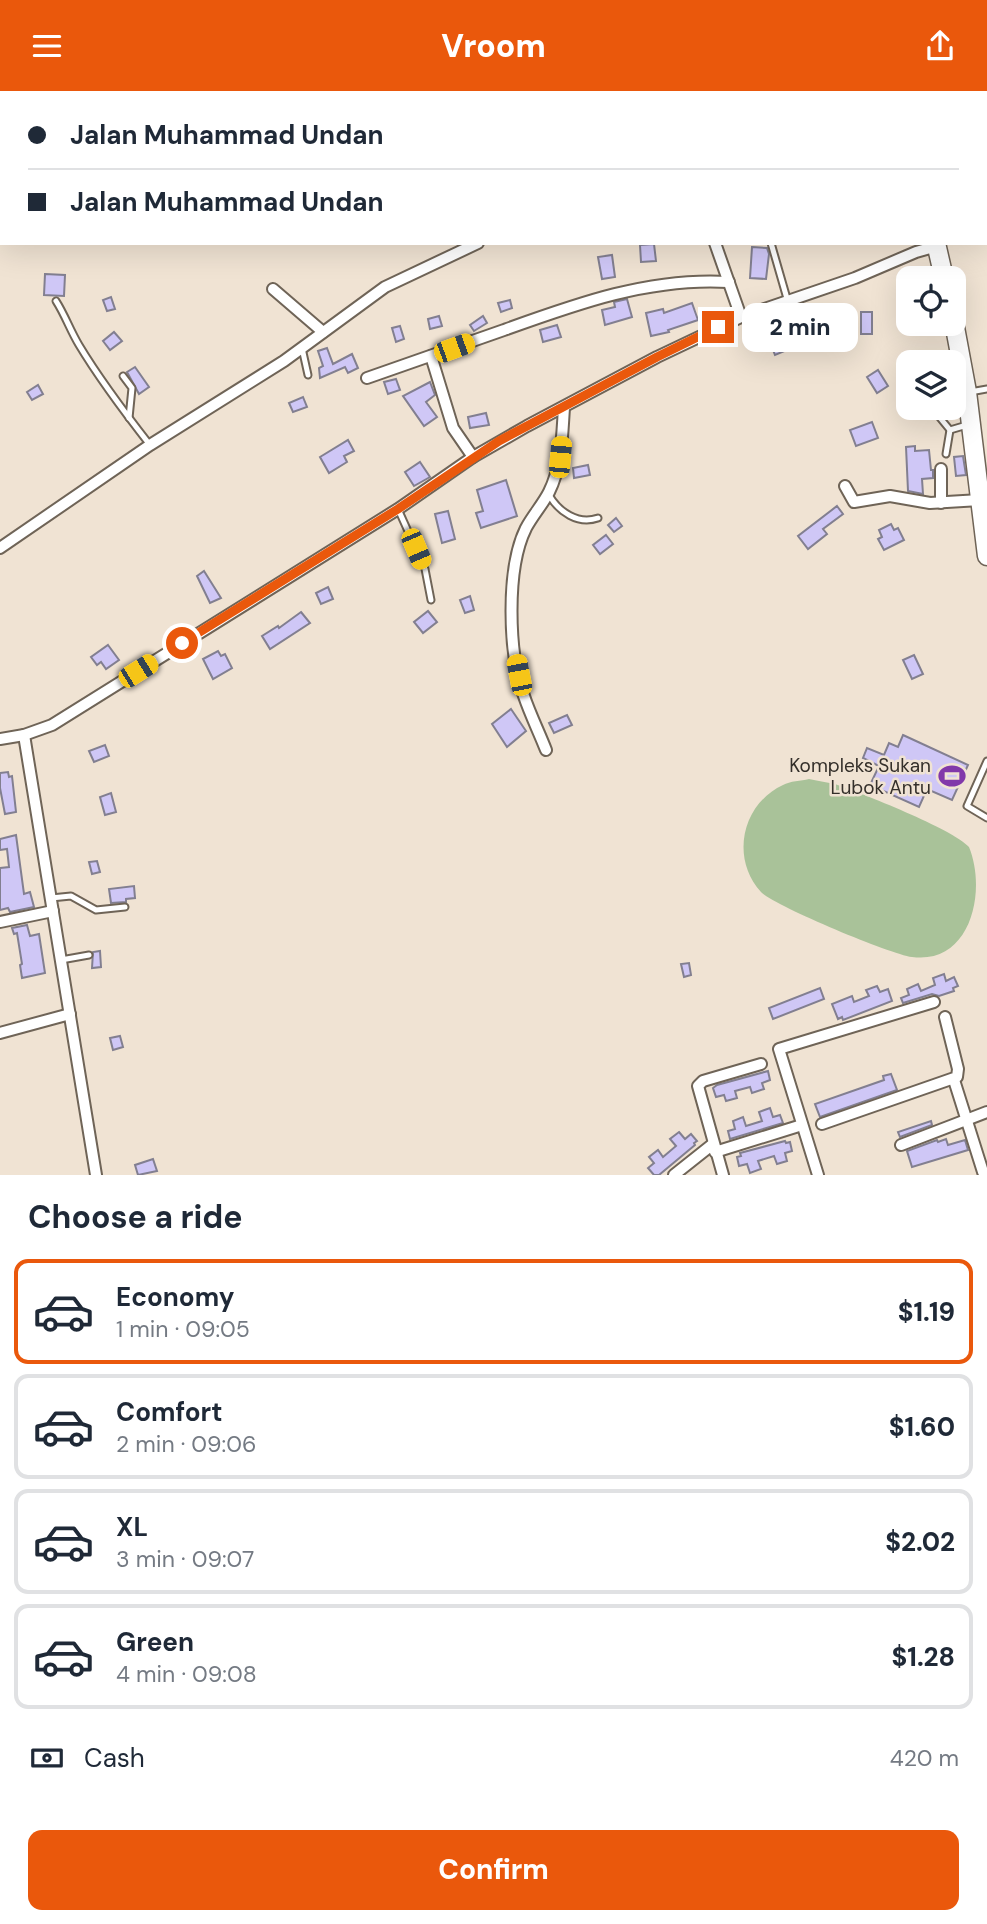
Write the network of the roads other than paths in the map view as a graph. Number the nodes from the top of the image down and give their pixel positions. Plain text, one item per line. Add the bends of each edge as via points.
1 (474, 245) edge
2 (716, 245) edge
3 (772, 245) edge
4 (937, 245) edge
5 (941, 266) edge
6 (729, 282) junction
7 (273, 289) dead end
8 (56, 300) dead end
9 (788, 302) junction
10 (741, 317) junction
11 (323, 332) junction
12 (957, 336) edge
13 (302, 348) junction
14 (431, 356) junction
15 (309, 375) dead end
16 (123, 376) dead end
17 (366, 377) dead end
18 (987, 389) edge
19 (967, 392) junction
20 (564, 408) junction
21 (129, 418) junction
22 (942, 420) edge
23 (970, 425) junction
24 (950, 430) junction
25 (150, 445) junction
26 (946, 454) dead end
27 (473, 457) junction
28 (941, 468) dead end
29 (845, 487) dead end
30 (548, 494) junction
31 (979, 500) junction
32 (940, 503) junction
33 (398, 509) junction
34 (598, 518) dead end
35 (0, 548) edge
36 (987, 556) edge
37 (431, 600) dead end
38 (24, 735) junction
39 (0, 739) edge
40 (547, 750) dead end
41 (987, 761) edge
42 (987, 818) edge
43 (51, 898) junction
44 (125, 907) dead end
45 (53, 911) junction
46 (0, 922) edge
47 (89, 955) dead end
48 (61, 960) junction
49 (934, 1002) dead end
50 (70, 1014) junction
51 (944, 1017) dead end
52 (0, 1033) edge
53 (761, 1064) dead end
54 (954, 1080) junction
55 (987, 1112) edge
56 (966, 1120) junction
57 (802, 1125) junction
58 (822, 1125) dead end
59 (901, 1145) dead end
60 (714, 1148) junction
61 (982, 1173) edge
62 (96, 1175) edge
63 (674, 1175) edge
64 (723, 1175) edge
65 (818, 1175) edge

1 - 11 street via 385,287
2 - 6 street
3 - 9 lane
4 - 5 main road
4 - 9 street
6 - 10 street
6 - 14 street via 629,289
7 - 11 street
8 - 21 lane via 77,342
9 - 10 street
10 - 20 street
11 - 13 street
12 - 19 main road
13 - 15 lane
13 - 25 street
14 - 17 street
14 - 27 street via 453,428
16 - 21 lane via 132,388
18 - 19 lane
19 - 23 main road
20 - 27 street
20 - 30 street via 560,457
21 - 25 lane
22 - 24 lane
23 - 24 lane
23 - 31 main road
24 - 26 lane
25 - 35 street
27 - 33 street
28 - 32 street
29 - 32 street via 854,502 890,496
30 - 34 lane via 570,517
30 - 40 street via 526,527 511,599 523,693
31 - 32 street
31 - 36 main road
33 - 37 lane via 425,569
33 - 38 street via 52,725
38 - 39 street
38 - 43 street
41 - 42 lane via 967,806
43 - 44 lane via 71,897 96,911
43 - 45 street
45 - 46 street
45 - 48 street
47 - 48 lane
48 - 50 street
49 - 57 street via 779,1049
50 - 52 street
50 - 62 street
51 - 54 street via 958,1073
53 - 60 street via 699,1084
54 - 56 street
54 - 58 street
55 - 56 street
56 - 59 street
56 - 61 street
57 - 60 street
57 - 65 street
60 - 63 street
60 - 64 street

